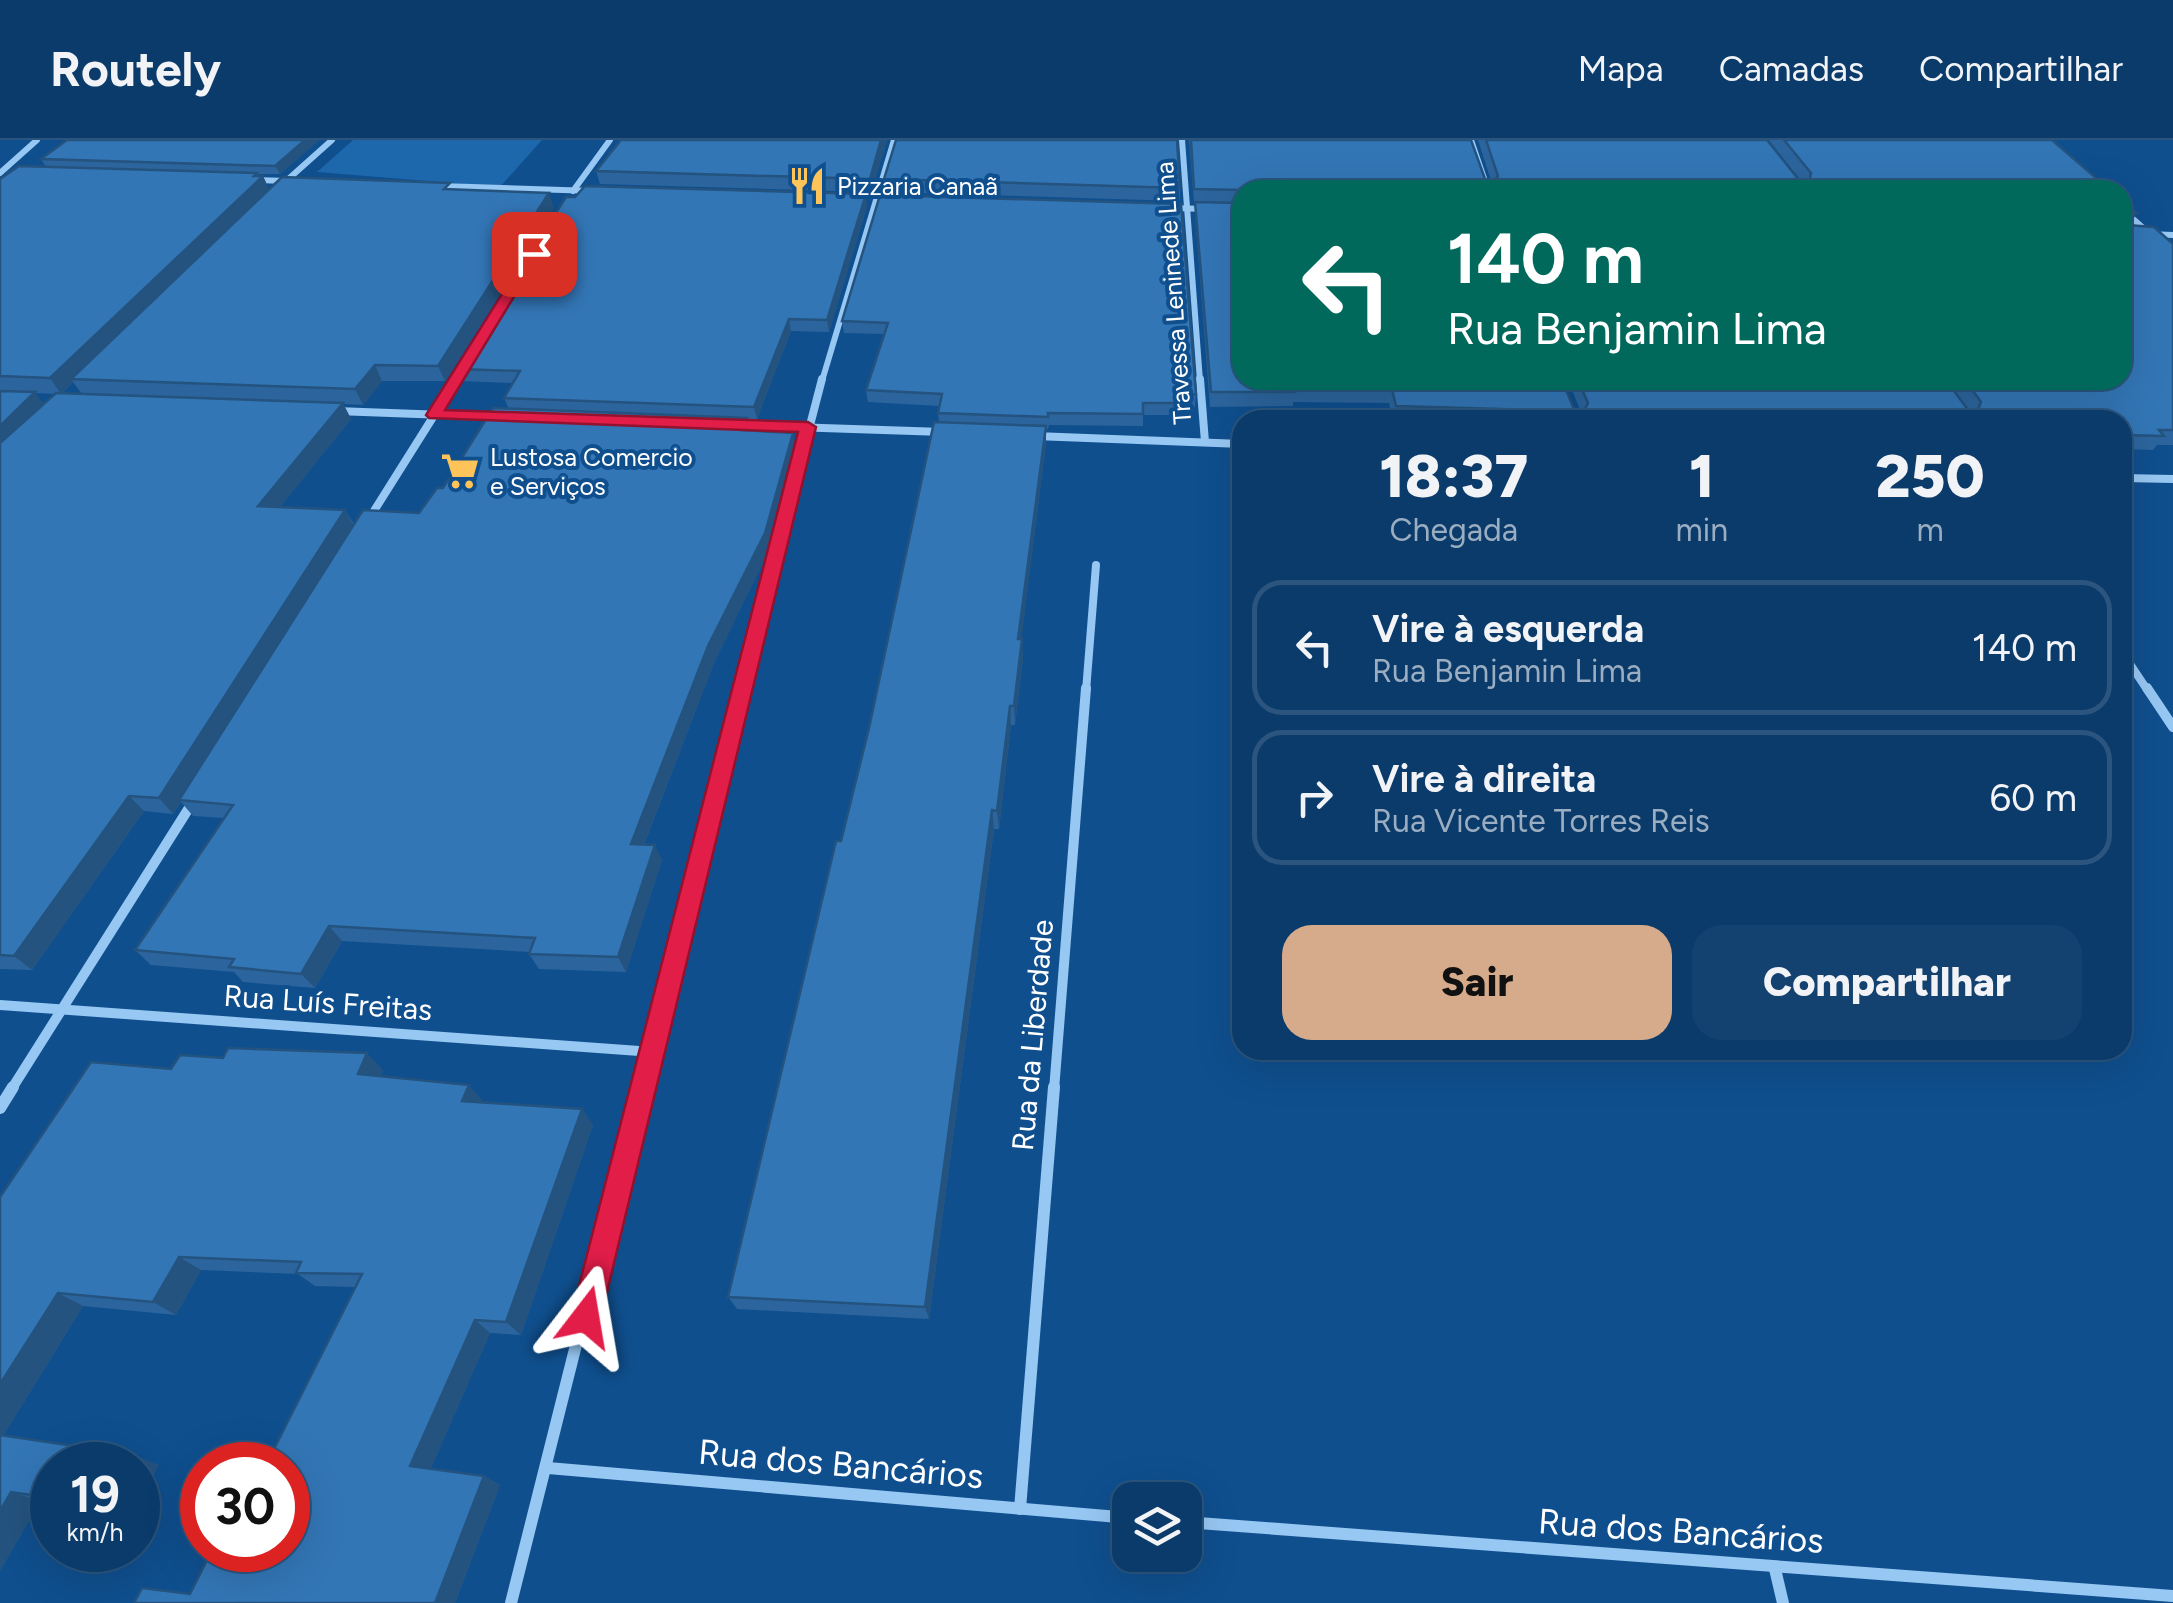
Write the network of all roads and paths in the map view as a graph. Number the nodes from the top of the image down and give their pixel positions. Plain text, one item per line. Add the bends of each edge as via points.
1 (38, 140) edge
2 (332, 140) edge
3 (610, 140) edge
4 (894, 140) edge
5 (1182, 140) edge
6 (1472, 140) edge
7 (0, 173) edge
8 (19, 174) edge
9 (248, 180) edge
10 (1485, 180) edge
11 (286, 181) junction
12 (305, 182) edge
13 (437, 186) edge
14 (573, 190) junction
15 (613, 192) edge
16 (272, 195) edge
17 (873, 199) junction
18 (892, 200) edge
19 (563, 206) edge
20 (1168, 208) edge
21 (1185, 208) junction
22 (1224, 210) edge
23 (2132, 217) edge
24 (2132, 234) edge
25 (2150, 234) junction
26 (2173, 235) edge
27 (2162, 245) edge
28 (474, 350) edge
29 (316, 410) edge
30 (434, 415) junction
31 (513, 417) edge
32 (729, 425) edge
33 (808, 427) junction
34 (946, 432) edge
35 (1026, 436) edge
36 (1204, 442) junction
37 (1232, 443) edge
38 (2132, 478) edge
39 (2173, 479) edge
40 (360, 533) edge
41 (1096, 565) dead end
42 (2132, 667) edge
43 (2173, 727) edge
44 (201, 788) edge
45 (0, 1005) edge
46 (64, 1008) junction
47 (653, 1052) junction
48 (0, 1108) edge
49 (548, 1468) junction
50 (1020, 1509) junction
51 (1112, 1517) edge
52 (1202, 1523) edge
53 (1775, 1569) junction
54 (2173, 1596) edge
55 (511, 1603) edge
56 (1783, 1603) edge

1 - 7 street
2 - 11 street
3 - 14 street
4 - 17 street
5 - 21 street, Travessa Leninede Lima
6 - 10 street
7 - 8 street
9 - 11 street
11 - 12 street
11 - 16 street
13 - 14 street
14 - 15 street
14 - 19 street
17 - 18 street
17 - 33 street
20 - 21 street
21 - 22 street
21 - 36 street, Travessa Leninede Lima
23 - 25 street
24 - 25 street
25 - 26 street
25 - 27 street
28 - 30 street
29 - 30 street
30 - 31 street
30 - 40 street
32 - 33 street
33 - 34 street
33 - 47 street
35 - 36 street
36 - 37 street
38 - 39 street
41 - 50 street, Rua da Liberdade
42 - 43 street
44 - 46 street
45 - 46 street, Rua Luís Freitas
46 - 47 street, Rua Luís Freitas
46 - 48 street
47 - 49 street
49 - 50 street, Rua dos Bancários
49 - 55 street
50 - 51 street, Rua dos Bancários
52 - 53 street, Rua dos Bancários
53 - 54 street, Rua dos Bancários
53 - 56 street

